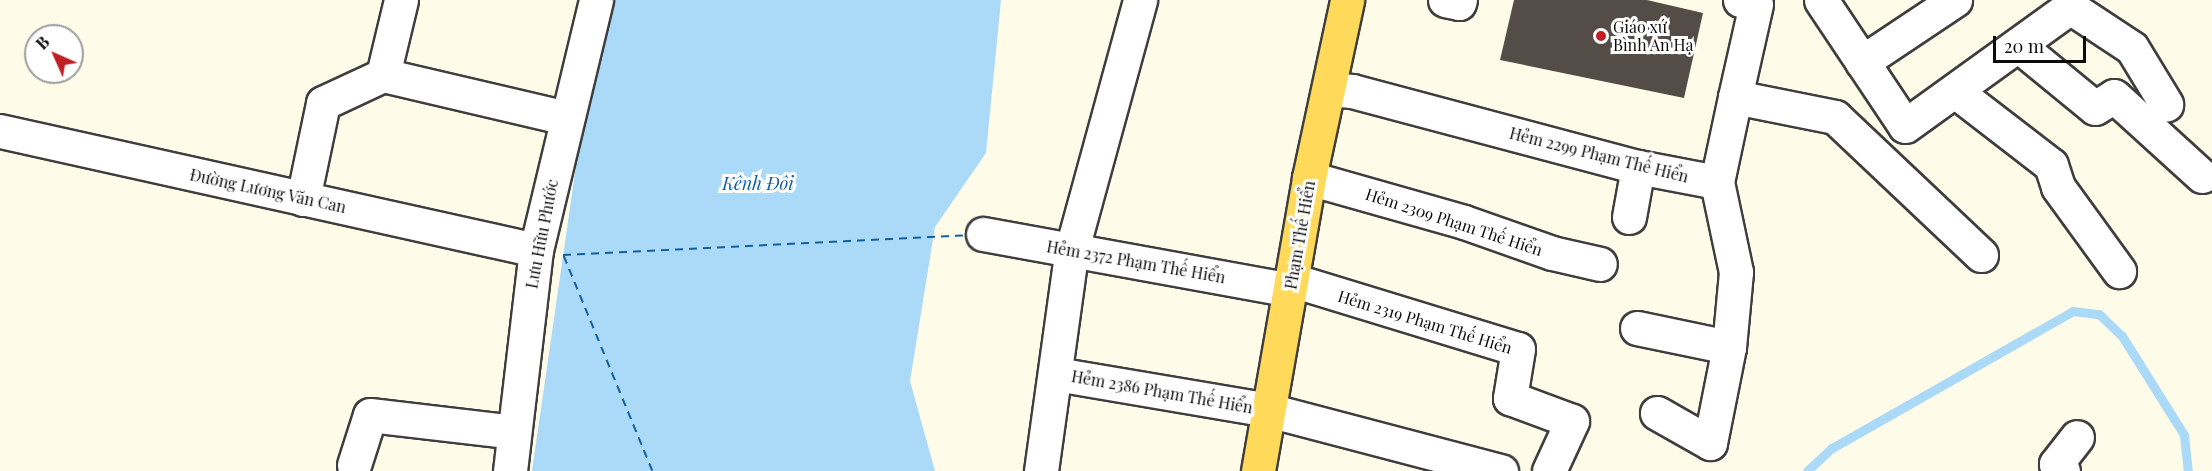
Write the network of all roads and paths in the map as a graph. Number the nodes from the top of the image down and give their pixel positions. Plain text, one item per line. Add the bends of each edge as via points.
1 (401, 0) edge
2 (594, 0) edge
3 (1140, 0) edge
4 (1347, 0) edge
5 (1445, 0) edge
6 (1460, 0) edge
7 (1740, 0) edge
8 (1821, 0) edge
9 (1955, 0) edge
10 (2018, 45) junction
11 (1862, 62) junction
12 (383, 75) junction
13 (1329, 90) junction
14 (1955, 91) junction
15 (1736, 97) junction
16 (2166, 104) dead end
17 (567, 118) junction
18 (0, 132) edge
19 (1638, 167) junction
20 (2202, 176) dead end
21 (1310, 178) junction
22 (1717, 182) junction
23 (303, 199) junction
24 (1629, 217) dead end
25 (983, 234) dead end
26 (1072, 249) junction
27 (536, 250) junction
28 (1981, 255) dead end
29 (1600, 264) dead end
30 (2119, 271) dead end
31 (1291, 285) junction
32 (1637, 328) dead end
33 (1729, 347) junction
34 (1056, 374) junction
35 (1268, 410) junction
36 (1657, 413) dead end
37 (514, 432) junction
38 (2077, 437) dead end
39 (354, 465) dead end
40 (510, 471) edge
41 (1041, 471) edge
42 (1258, 471) edge
43 (1501, 471) edge
44 (1549, 471) edge
45 (2062, 471) edge

1 - 12 street
2 - 17 street, Lưu Hữu Phước
3 - 26 street
4 - 13 main road, Phạm Thế Hiển
5 - 6 street
7 - 15 street via 1756,4
8 - 11 street
9 - 11 street
10 - 14 street
10 - 16 street via 2070,7 2132,48
10 - 20 street via 2095,108 2114,96
11 - 14 street via 1905,126
12 - 17 street
12 - 23 street via 323,103
13 - 19 street, Hẻm 2299 Phạm Thế Hiển via 1352,91
13 - 21 main road, Phạm Thế Hiển
14 - 30 street via 2051,165 2058,187
15 - 22 street
15 - 28 street via 1835,117
17 - 27 street, Lưu Hữu Phước
18 - 23 street, Đường Lương Văn Can
19 - 22 street, Hẻm 2299 Phạm Thế Hiển
19 - 24 street
21 - 29 street, Hẻm 2309 Phạm Thế Hiển via 1464,222 1552,253
21 - 31 main road, Phạm Thế Hiển
22 - 33 street via 1736,272
23 - 27 street, Đường Lương Văn Can
25 - 26 street, Hẻm 2372 Phạm Thế Hiển
26 - 31 street, Hẻm 2372 Phạm Thế Hiển
26 - 34 street
27 - 37 street, Lưu Hữu Phước
31 - 35 main road, Phạm Thế Hiển
31 - 44 street, Hẻm 2319 Phạm Thế Hiển via 1518,349 1510,398 1572,421
32 - 33 street
33 - 36 street via 1710,443
34 - 35 street, Hẻm 2386 Phạm Thế Hiển
34 - 41 street
35 - 42 main road, Phạm Thế Hiển
35 - 43 street, Hẻm 2386 Phạm Thế Hiển
37 - 39 street via 370,415
37 - 40 street, Lưu Hữu Phước
38 - 45 street via 2056,464

